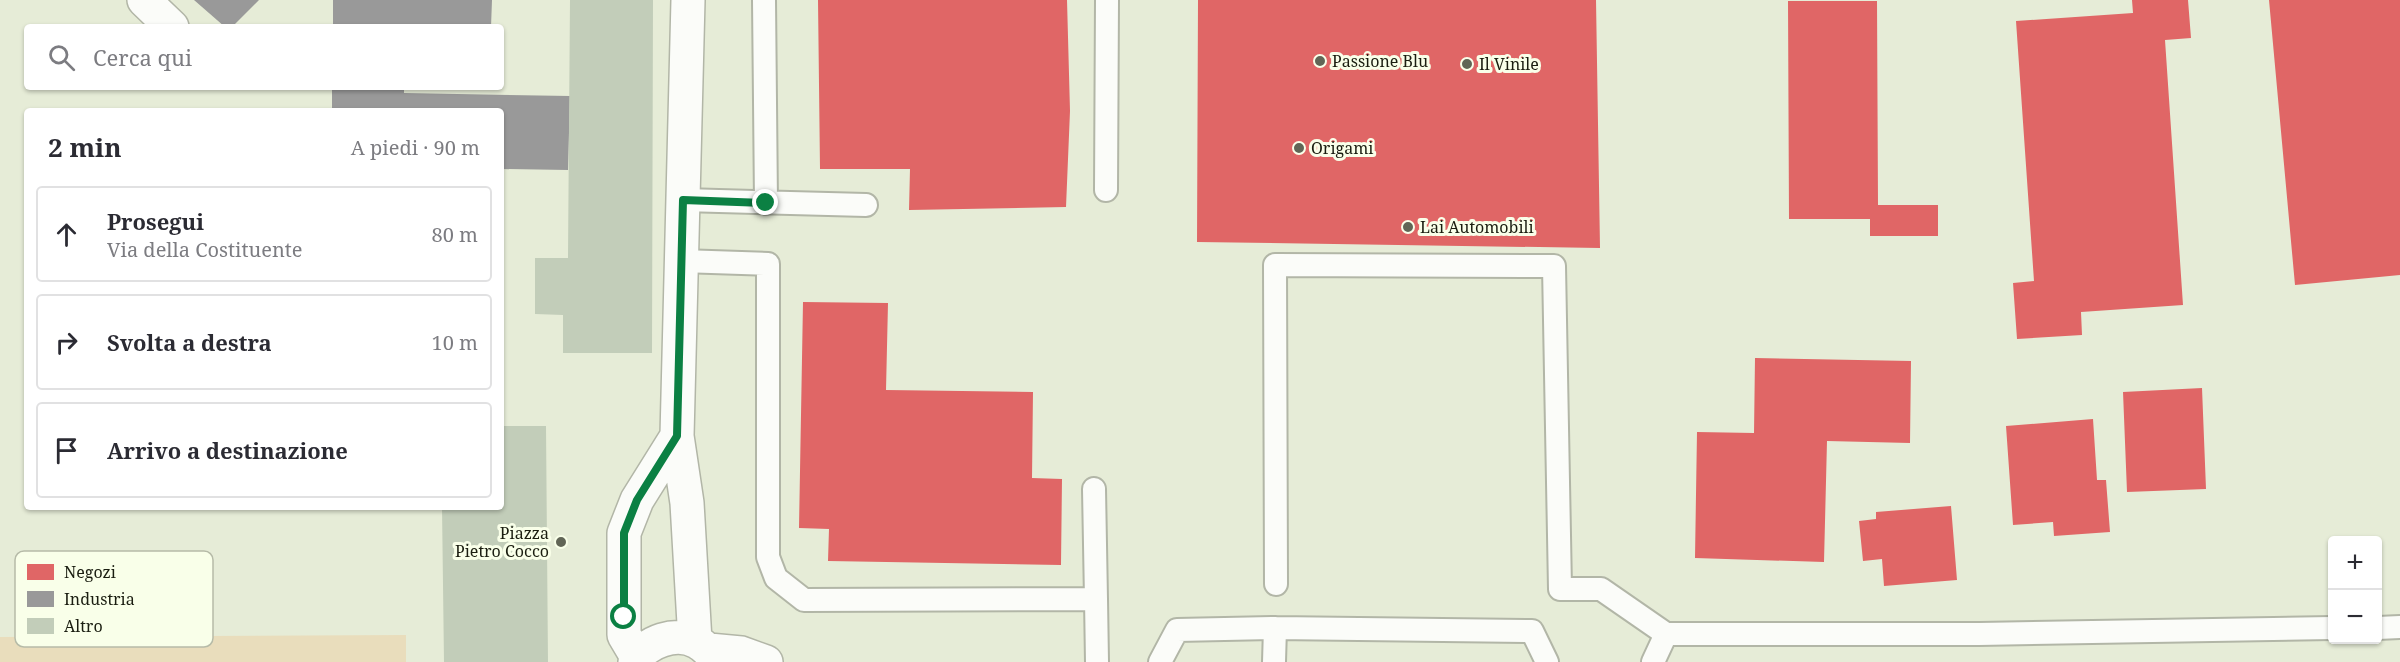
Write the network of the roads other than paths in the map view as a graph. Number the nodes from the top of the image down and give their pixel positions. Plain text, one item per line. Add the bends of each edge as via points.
1 (144, 0) edge
2 (688, 0) edge
3 (764, 0) edge
4 (1107, 0) edge
5 (169, 24) edge
6 (1106, 190) dead end
7 (683, 200) junction
8 (766, 203) junction
9 (866, 205) dead end
10 (681, 261) junction
11 (677, 436) junction
12 (1094, 489) dead end
13 (1276, 584) dead end
14 (1096, 599) junction
15 (2400, 627) edge
16 (1275, 628) junction
17 (2328, 628) edge
18 (2382, 628) edge
19 (1666, 634) junction
20 (707, 651) edge
21 (636, 659) edge
22 (766, 662) edge
23 (1097, 662) edge
24 (1160, 662) edge
25 (1274, 662) edge
26 (1547, 662) edge
27 (1653, 662) edge

1 - 5 main road
2 - 7 main road
3 - 8 lane
4 - 6 lane
7 - 8 lane
7 - 10 main road
8 - 9 lane
10 - 11 main road
10 - 14 lane via 768,264 768,556 776,578 804,600
11 - 20 main road
11 - 21 main road via 637,500 624,533 624,635
12 - 14 lane
13 - 19 lane via 1275,265 1554,266 1560,589 1601,589
14 - 23 lane
15 - 18 lane
16 - 24 lane via 1177,630
16 - 25 lane
16 - 26 lane via 1532,631
17 - 19 lane
19 - 27 lane
20 - 21 main road via 679,637 649,646
20 - 22 main road via 741,653

